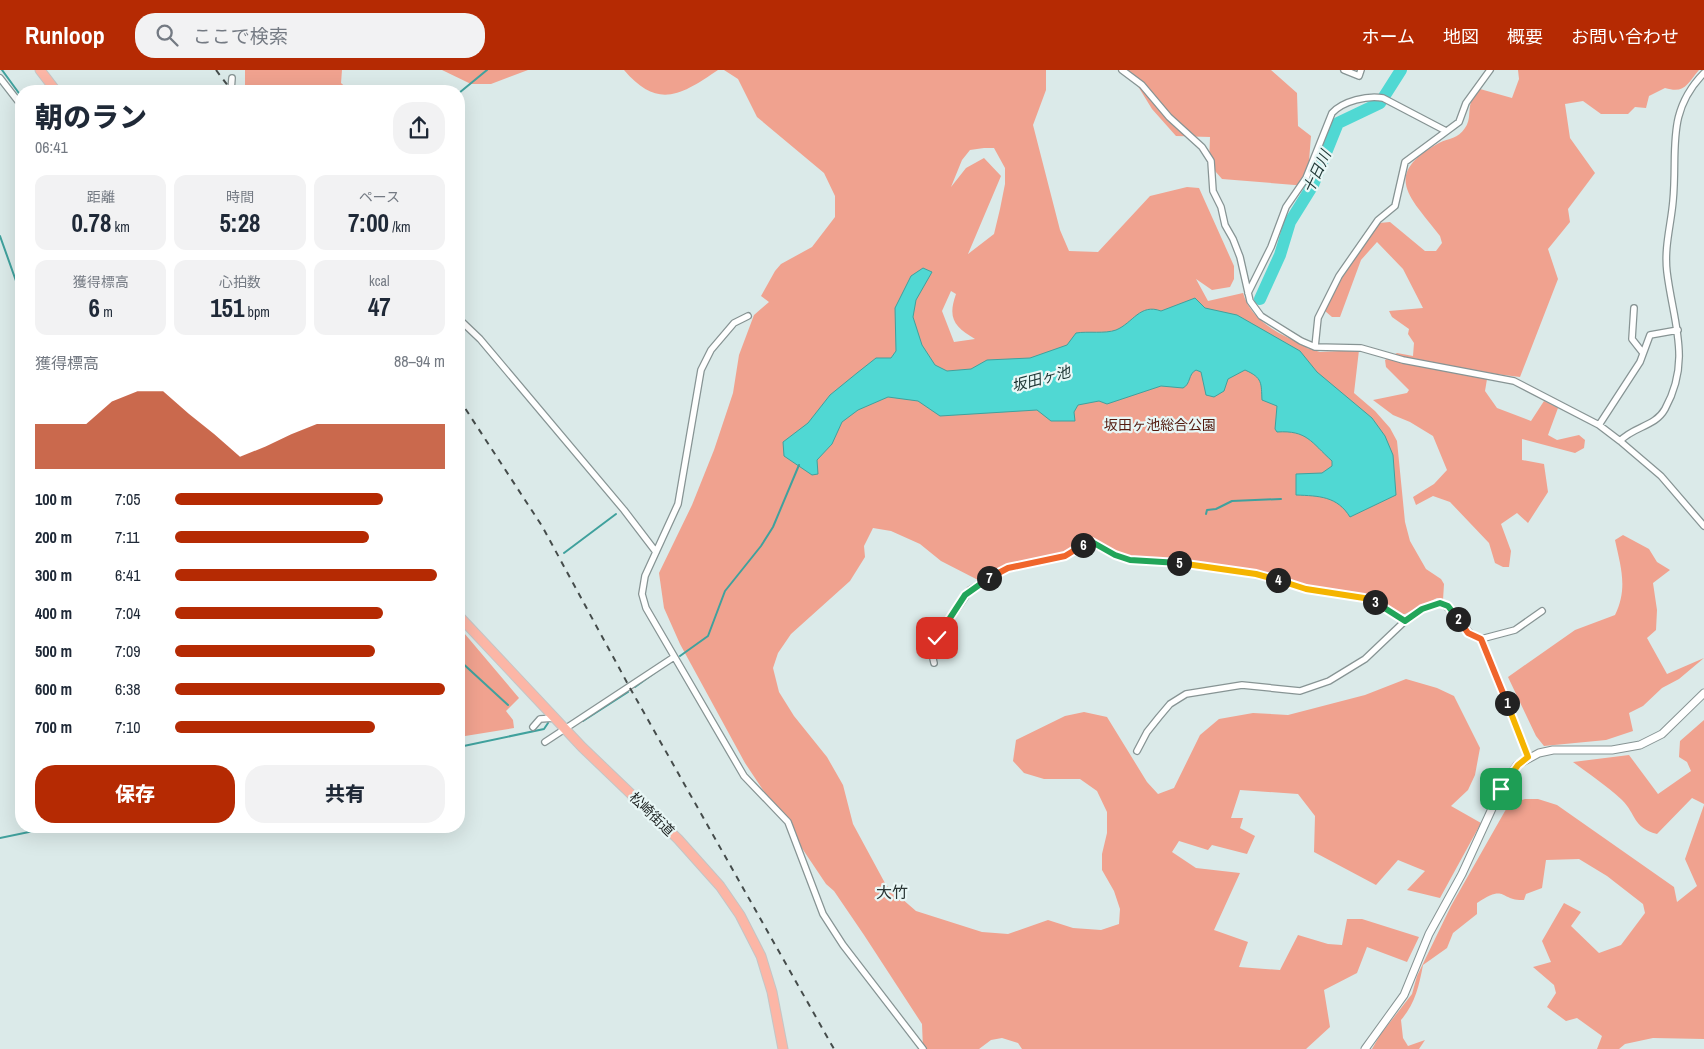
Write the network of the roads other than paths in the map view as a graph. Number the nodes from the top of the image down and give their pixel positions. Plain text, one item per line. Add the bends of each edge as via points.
1 (40, 70) edge
2 (1122, 70) edge
3 (1344, 70) edge
4 (1362, 70) edge
5 (1490, 70) edge
6 (1704, 73) edge
7 (0, 78) edge
8 (232, 78) dead end
9 (51, 85) edge
10 (231, 85) edge
11 (15, 98) edge
12 (1446, 131) junction
13 (1248, 293) junction
14 (1634, 308) dead end
15 (748, 316) dead end
16 (465, 325) edge
17 (1678, 330) junction
18 (1315, 347) junction
19 (1643, 353) junction
20 (1599, 425) junction
21 (1620, 441) junction
22 (1704, 526) edge
23 (656, 552) junction
24 (1542, 612) dead end
25 (1405, 621) junction
26 (465, 622) edge
27 (1481, 639) junction
28 (674, 657) junction
29 (934, 663) dead end
30 (1704, 693) edge
31 (555, 718) junction
32 (533, 727) dead end
33 (566, 729) junction
34 (545, 742) dead end
35 (1137, 751) dead end
36 (1528, 757) junction
37 (784, 1049) edge
38 (923, 1049) edge
39 (1365, 1049) edge

1 - 9 main road
2 - 13 street via 1142,85 1169,117 1202,147 1211,162 1213,191 1240,257
3 - 4 street via 1355,76 1359,76
5 - 12 street via 1466,103 1459,122
6 - 17 street via 1692,84 1685,97 1675,134 1674,200 1666,263
7 - 11 street
8 - 10 street
12 - 13 street via 1383,98 1368,98 1338,107 1332,113 1306,178 1280,220 1271,247
12 - 18 street via 1406,162 1395,206 1378,220 1340,276 1318,318
13 - 18 street via 1261,316
14 - 19 street via 1632,339
15 - 23 street via 725,332 701,370 678,504
16 - 23 street via 624,510
17 - 19 street via 1650,335
17 - 21 street via 1679,371 1665,410 1652,424 1631,432
18 - 20 street via 1361,348 1403,360 1514,381
19 - 20 street
20 - 21 street
21 - 22 street via 1661,476
23 - 28 street via 645,576 642,594 653,623
24 - 27 street via 1515,630
25 - 27 street via 1422,609 1440,603 1448,606 1468,633
25 - 29 street via 1364,598 1306,589 1256,574 1175,562 1130,560 1090,542 1065,556 1008,568 970,590 937,638 932,654
25 - 35 street via 1365,659 1329,681 1300,691 1242,686 1186,694 1170,704 1147,732
26 - 31 main road, 松崎街道
27 - 36 street
28 - 33 street
28 - 38 street via 744,776 788,822 823,914
30 - 36 street via 1662,734 1640,745 1604,751 1553,750
31 - 32 street via 540,719
31 - 33 main road, 松崎街道
33 - 34 street
33 - 37 main road, 松崎街道 via 678,839 729,899 761,956
36 - 39 street via 1501,789 1462,874 1429,934 1404,995

